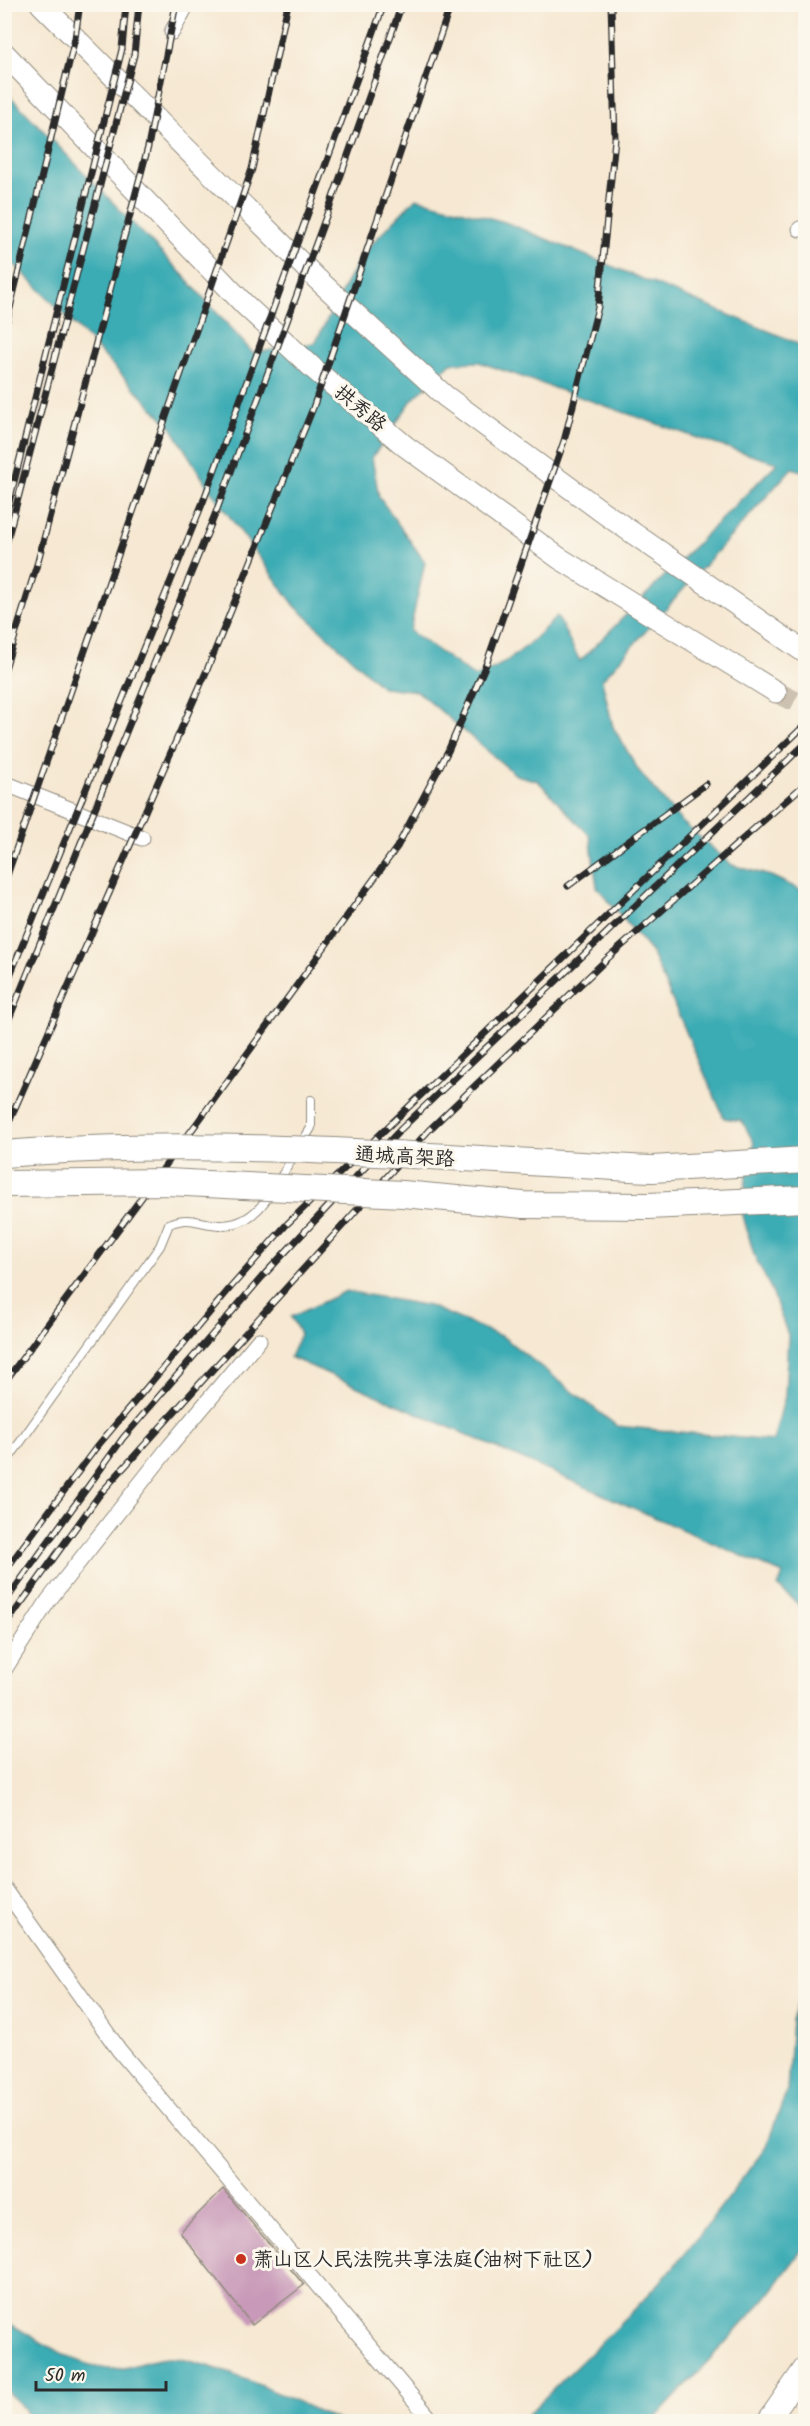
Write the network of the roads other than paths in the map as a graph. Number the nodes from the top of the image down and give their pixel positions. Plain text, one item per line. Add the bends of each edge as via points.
1 (41, 4) edge
2 (187, 4) edge
3 (172, 32) dead end
4 (4, 53) edge
5 (806, 653) edge
6 (776, 692) tunnel mouth
7 (4, 783) edge
8 (142, 838) dead end
9 (311, 1100) dead end
10 (4, 1154) edge
11 (806, 1160) edge
12 (4, 1184) edge
13 (806, 1199) edge
14 (259, 1340) dead end
15 (4, 1465) edge
16 (4, 1670) edge
17 (4, 1888) edge
18 (806, 2366) edge
19 (433, 2421) edge
20 (767, 2421) edge

1 - 5 main road via 316,278 445,396 604,513
2 - 3 street
4 - 6 main road, 拱秀路 via 245,305 405,446 559,558
7 - 8 street
9 - 15 lane via 311,1128 263,1205 252,1217 222,1226 182,1219 169,1224 160,1246
10 - 11 highway, 通城高架路, bridge via 83,1147 296,1150 652,1169
12 - 13 highway, 通城高架路, bridge via 167,1182 403,1194 523,1205 648,1206
14 - 16 street via 48,1601
17 - 19 street via 119,2050
18 - 20 main road

